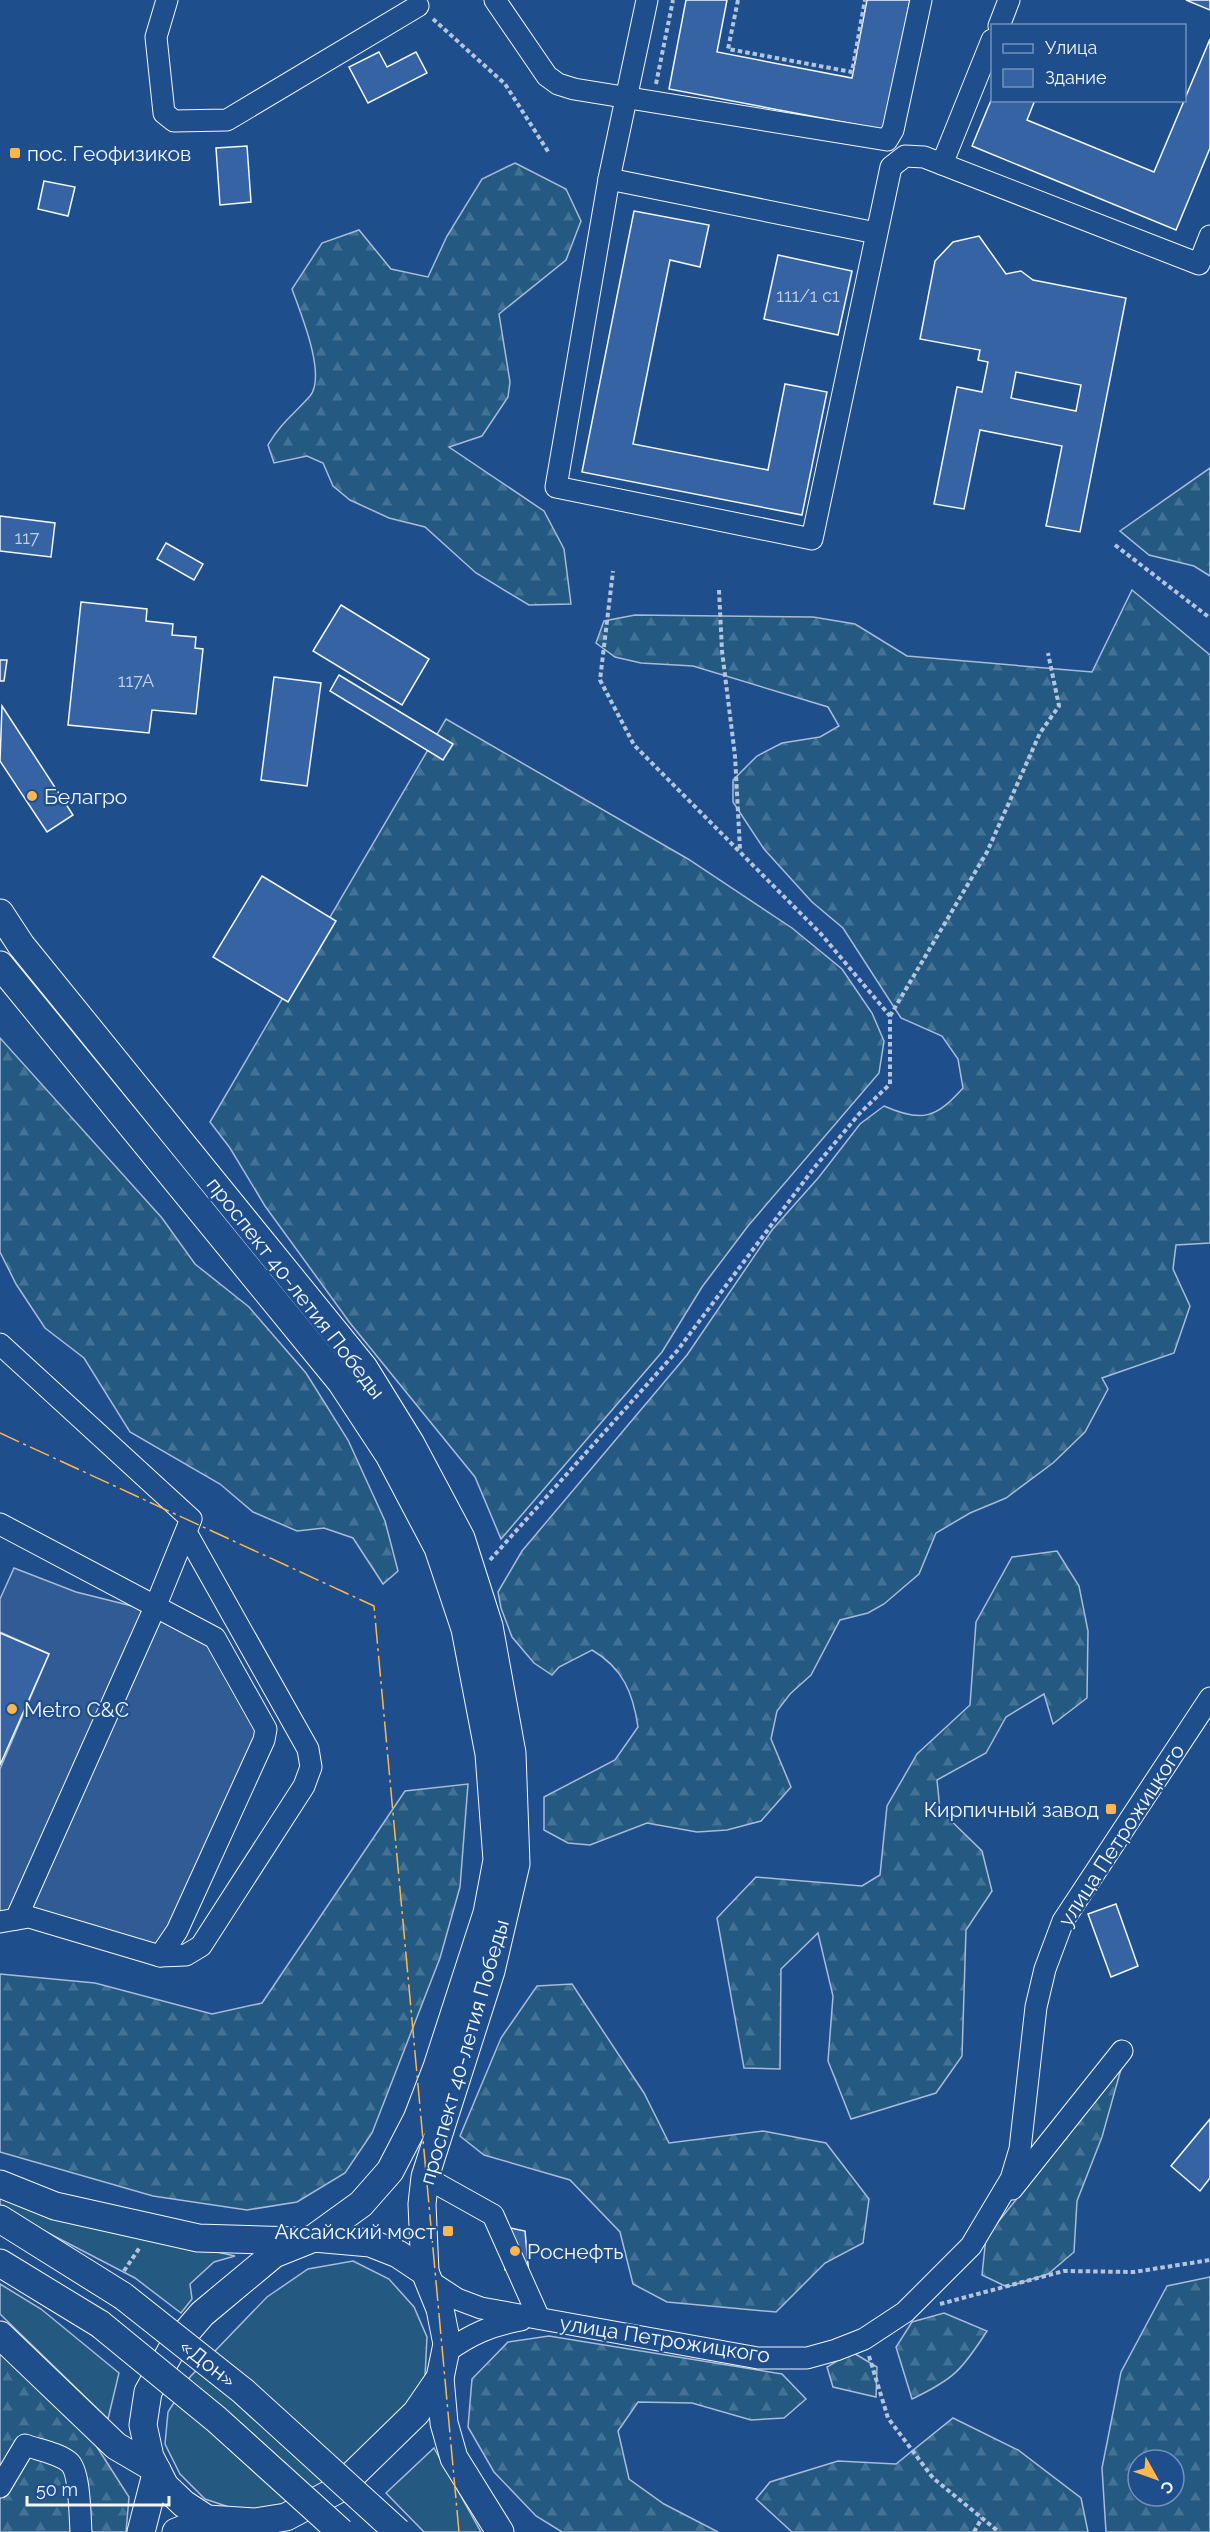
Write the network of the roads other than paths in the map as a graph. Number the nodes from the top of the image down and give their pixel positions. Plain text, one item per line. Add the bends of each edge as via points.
1 (167, 0) edge
2 (495, 0) edge
3 (647, 0) edge
4 (921, 0) edge
5 (1009, 0) edge
6 (418, 6) road end
7 (1000, 24) edge
8 (991, 45) edge
9 (628, 90) junction
10 (942, 165) junction
11 (609, 178) junction
12 (876, 233) junction
13 (1210, 236) edge
14 (0, 913) edge
15 (0, 965) edge
16 (0, 1344) edge
17 (0, 1524) edge
18 (187, 1534) junction
19 (156, 1605) junction
20 (1210, 1698) edge
21 (8, 1920) edge
22 (160, 1956) junction
23 (1122, 2050) dead end
24 (425, 2177) junction
25 (0, 2184) edge
26 (993, 2210) junction
27 (0, 2219) edge
28 (307, 2240) junction
29 (0, 2263) edge
30 (428, 2277) junction
31 (539, 2318) junction
32 (0, 2335) edge
33 (443, 2365) junction
34 (157, 2470) junction
35 (0, 2487) edge
36 (213, 2525) edge
37 (81, 2532) edge
38 (141, 2532) edge
39 (176, 2532) edge
40 (341, 2532) edge
41 (398, 2532) edge
42 (500, 2532) edge

1 - 6 street via 156,37 164,113 174,121 227,120
2 - 9 street via 547,76 558,84 574,89
3 - 9 street
4 - 9 street via 893,130 887,140
5 - 7 street
8 - 10 street
9 - 11 street
10 - 12 street via 905,156 891,167
10 - 13 street via 1198,264
11 - 12 street
11 - 12 street via 555,487 812,540
14 - 24 main road, проспект 40-летия Победы via 21,945 364,1368 411,1444 461,1538 489,1626 512,1753 516,1864 491,1971
15 - 28 main road, проспект 40-летия Победы via 341,1382 389,1455 438,1548 465,1629 489,1754 497,1860 487,1913 437,2067 417,2119 390,2171 361,2204
16 - 18 street via 191,1519
17 - 19 street
18 - 19 street
18 - 22 street via 308,1749 311,1767 304,1786 201,1946 186,1955
19 - 21 street
19 - 22 street via 215,1638 266,1729 177,1931
20 - 26 street, улица Петрожицкого via 1063,1921 1036,2007 1020,2149 1011,2179
21 - 22 street via 29,1917
23 - 26 street
24 - 30 main road, проспект 40-летия Победы via 422,2204
24 - 31 street via 493,2215
25 - 28 main road via 55,2206 198,2238
26 - 31 street, улица Петрожицкого via 971,2246 905,2312 864,2339 807,2358 758,2358
27 - 41 main road, «Дон», bridge via 118,2293 243,2391
28 - 30 main road via 370,2243 398,2254
28 - 34 main road, проспект 40-летия Победы via 274,2254 230,2289 172,2349 147,2392 142,2425
29 - 40 main road, «Дон», bridge via 100,2324 216,2419
30 - 31 street, улица Петрожицкого via 457,2299 481,2308
30 - 33 main road, проспект 40-летия Победы via 447,2344
31 - 33 street, улица Петрожицкого via 499,2323 472,2334
32 - 34 main road via 116,2446
33 - 36 main road via 416,2413 337,2490 286,2517
33 - 42 main road, проспект 40-летия Победы via 444,2422 454,2458
34 - 36 main road via 165,2486
34 - 38 main road
35 - 37 street via 25,2445 57,2455 71,2464 76,2474
36 - 39 main road

